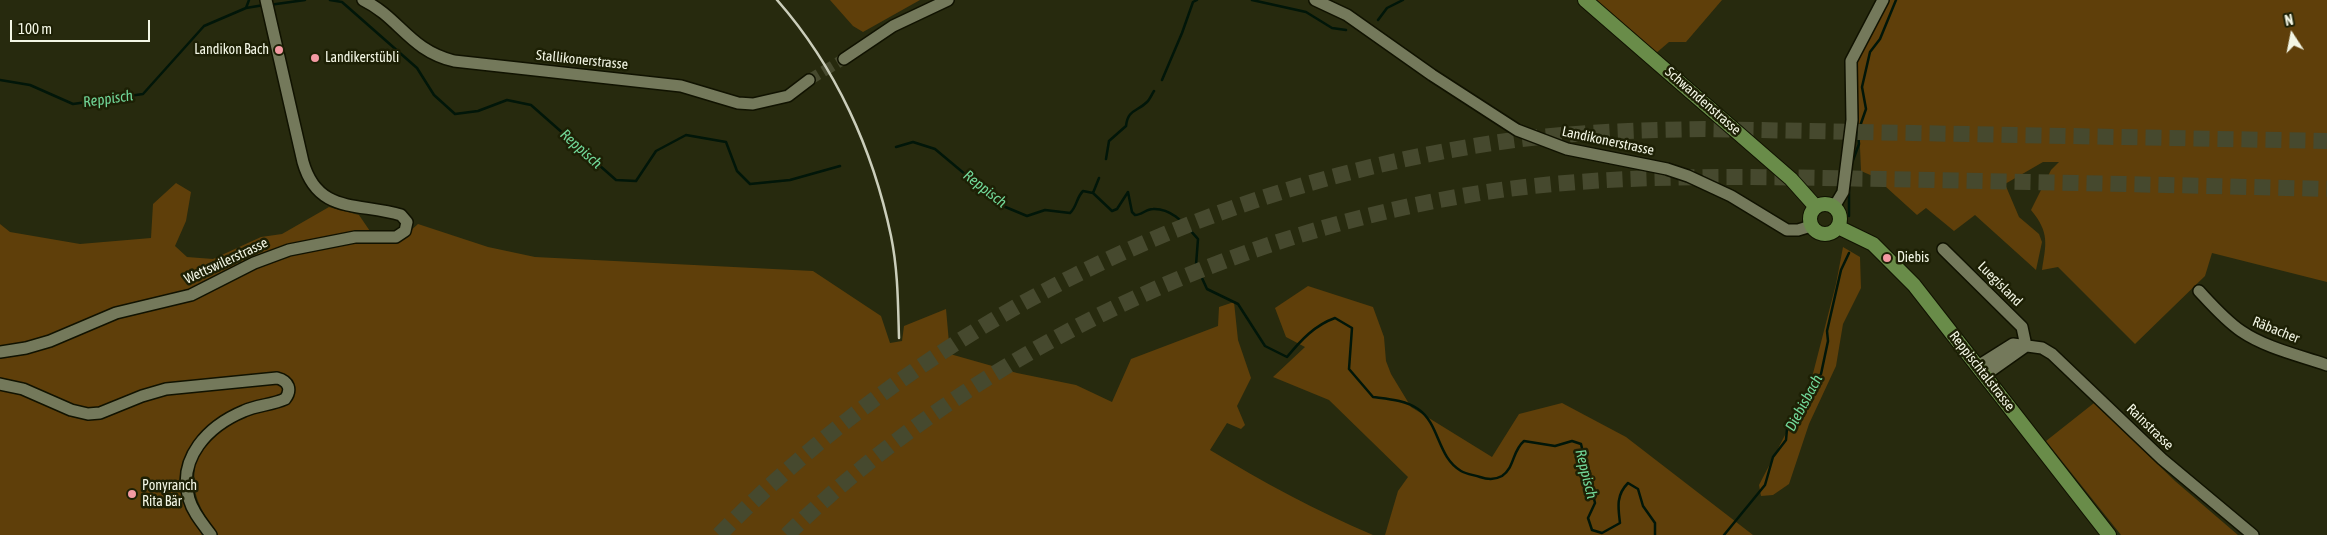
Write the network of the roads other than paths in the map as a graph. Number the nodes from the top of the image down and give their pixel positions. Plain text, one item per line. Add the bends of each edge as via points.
1 (363, 0) edge
2 (948, 0) edge
3 (1315, 0) edge
4 (1585, 0) edge
5 (1883, 0) edge
6 (267, 6) edge
7 (844, 59) tunnel mouth
8 (808, 80) tunnel mouth
9 (1816, 207) junction
10 (1834, 207) junction
11 (1812, 226) junction
12 (1838, 227) junction
13 (1943, 249) dead end
14 (2199, 291) dead end
15 (2026, 346) junction
16 (0, 352) edge
17 (2327, 365) edge
18 (1982, 371) junction
19 (0, 384) edge
20 (212, 535) edge
21 (2109, 535) edge
22 (2253, 535) edge

1 - 8 street, Stallikonerstrasse via 375,6 424,50 454,61 681,86 738,103 753,104 788,96
2 - 7 street via 893,26
3 - 11 street, Landikonerstrasse via 1347,15 1516,130 1567,150 1688,176 1731,196 1787,230
4 - 9 main road, Schwandenstrasse via 1791,179
5 - 10 street via 1851,61 1852,120 1843,192
6 - 16 street, Wettswilerstrasse via 310,182 318,192 332,200 402,215 407,222 405,231 396,236 355,238 289,250 254,263 191,295 116,313 50,341
9 - 10 main road via 1827,204
9 - 11 main road via 1811,214
10 - 12 main road via 1839,214
11 - 12 main road via 1817,232 1826,234
12 - 18 main road, Reppischtalstrasse via 1860,236 1887,258 1914,285
13 - 15 street, Luegisland via 2022,328
14 - 17 street, Räbacher via 2240,331 2263,343
15 - 18 street
15 - 18 street, Rainstrasse via 2013,344
15 - 22 street, Rainstrasse via 2042,348 2052,354 2162,459
18 - 21 main road, Reppischtalstrasse
19 - 20 street via 23,389 88,414 100,413 166,389 277,378 286,382 289,390 285,399 245,410 221,424 198,444 188,465 186,483 189,500

